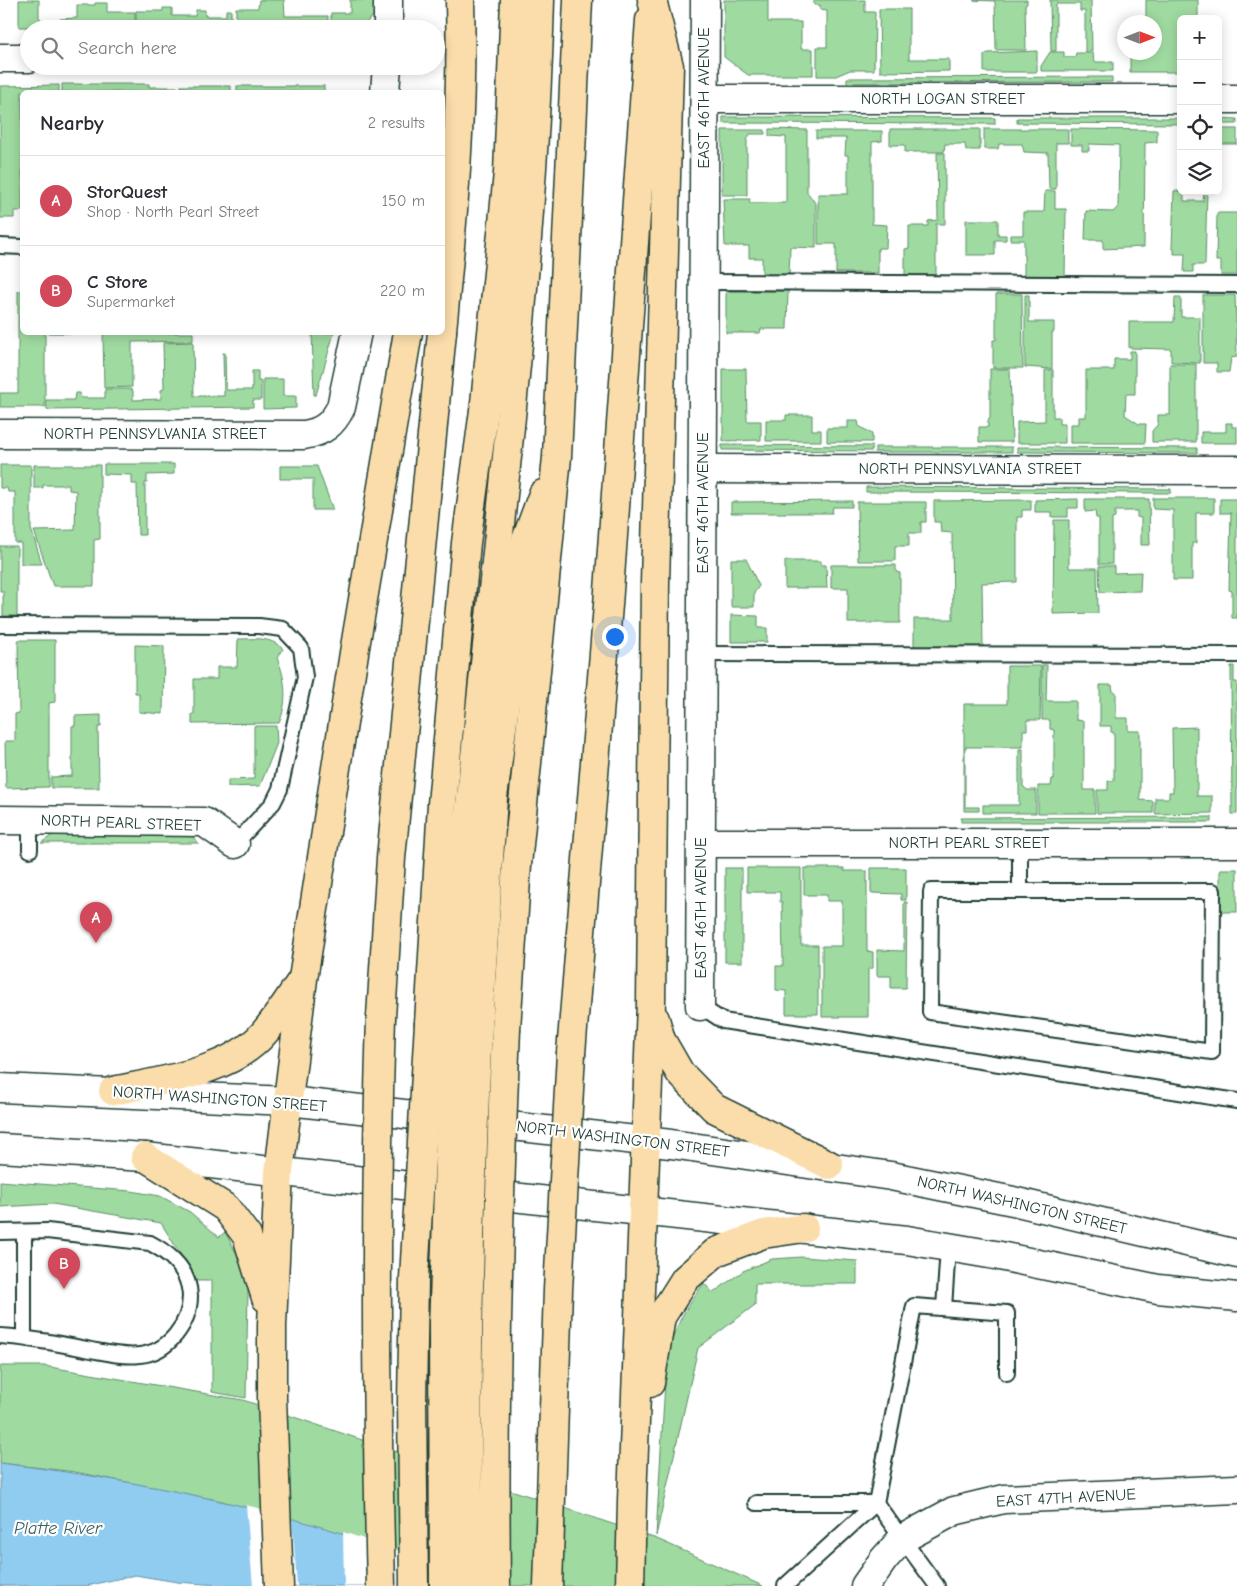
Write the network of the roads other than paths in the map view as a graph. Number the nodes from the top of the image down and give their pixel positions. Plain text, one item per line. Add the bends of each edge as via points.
1 (388, 0) edge
2 (450, 0) edge
3 (460, 0) edge
4 (516, 0) edge
5 (540, 0) edge
6 (578, 0) edge
7 (651, 0) edge
8 (705, 0) edge
9 (388, 20) edge
10 (0, 58) edge
11 (20, 58) edge
12 (445, 61) edge
13 (386, 75) edge
14 (444, 75) edge
15 (385, 90) edge
16 (443, 90) edge
17 (705, 99) junction
18 (1177, 99) edge
19 (1222, 99) edge
20 (1237, 99) edge
21 (0, 246) edge
22 (20, 246) edge
23 (704, 282) junction
24 (1237, 285) edge
25 (445, 293) edge
26 (356, 335) edge
27 (407, 335) edge
28 (442, 335) edge
29 (0, 434) edge
30 (557, 457) junction
31 (703, 469) junction
32 (1237, 470) edge
33 (0, 625) edge
34 (702, 654) junction
35 (1237, 655) edge
36 (0, 820) edge
37 (30, 820) junction
38 (701, 843) junction
39 (1020, 843) junction
40 (1237, 843) edge
41 (235, 844) joint
42 (30, 850) dead end
43 (1020, 891) junction
44 (303, 979) junction
45 (651, 1003) junction
46 (700, 1006) joint
47 (454, 1025) junction
48 (0, 1088) edge
49 (113, 1091) junction
50 (288, 1101) junction
51 (1237, 1101) edge
52 (644, 1141) junction
53 (0, 1148) edge
54 (145, 1157) junction
55 (830, 1165) junction
56 (280, 1172) junction
57 (642, 1211) junction
58 (804, 1228) junction
59 (0, 1232) edge
60 (24, 1232) junction
61 (948, 1247) junction
62 (1237, 1254) edge
63 (1237, 1297) edge
64 (944, 1308) junction
65 (272, 1325) junction
66 (0, 1336) edge
67 (24, 1338) junction
68 (1007, 1373) dead end
69 (1237, 1489) edge
70 (632, 1500) junction
71 (876, 1503) junction
72 (756, 1504) dead end
73 (902, 1539) junction
74 (279, 1586) edge
75 (381, 1586) edge
76 (414, 1586) edge
77 (444, 1586) edge
78 (470, 1586) edge
79 (496, 1586) edge
80 (548, 1586) edge
81 (630, 1586) edge
82 (785, 1586) edge
83 (865, 1586) edge
84 (937, 1586) edge

1 - 9 street
2 - 12 highway
3 - 25 highway via 457,143
4 - 47 highway via 508,173 485,403 466,543 442,804
5 - 47 highway via 528,228 509,445 464,857
6 - 30 highway
7 - 45 highway via 669,66 655,583
7 - 80 highway, bridge via 608,605 571,1053 558,1280
8 - 17 street, EAST 46TH AVENUE
10 - 11 street
13 - 15 street
14 - 16 highway
17 - 18 street, NORTH LOGAN STREET
17 - 23 street, EAST 46TH AVENUE
19 - 20 street
21 - 22 lane
23 - 24 lane
23 - 31 street, EAST 46TH AVENUE
26 - 29 street, NORTH PENNSYLVANIA STREET via 339,412 327,427 310,434
27 - 44 highway
28 - 75 highway, bridge via 391,858 381,1017 375,1240
30 - 47 highway via 526,540 493,798
30 - 79 highway, bridge via 517,865 506,1029 498,1210
31 - 32 street, NORTH PENNSYLVANIA STREET
31 - 34 street, EAST 46TH AVENUE
33 - 41 lane via 259,626 283,629 301,648 304,677 280,789 272,803
34 - 35 lane
34 - 38 street, EAST 46TH AVENUE
36 - 37 street, NORTH PEARL STREET
37 - 41 street, NORTH PEARL STREET via 204,822
37 - 42 lane
38 - 39 street, NORTH PEARL STREET
38 - 46 street, EAST 46TH AVENUE
39 - 40 street, NORTH PEARL STREET
39 - 43 lane
43 - 43 lane via 1213,891 1212,1052 930,1012 931,891
44 - 49 highway via 264,1034 229,1060
44 - 50 highway
45 - 52 highway
45 - 55 highway via 660,1040 680,1073 714,1108
46 - 51 lane via 723,1021
47 - 76 highway, bridge via 414,1278
47 - 77 highway, bridge via 443,1329
47 - 78 highway, bridge via 470,1208 467,1499
48 - 49 street, NORTH WASHINGTON STREET
49 - 50 street, NORTH WASHINGTON STREET
50 - 52 street, NORTH WASHINGTON STREET
50 - 56 highway
52 - 55 street, NORTH WASHINGTON STREET
52 - 57 highway
53 - 54 street
54 - 56 street
54 - 65 highway via 226,1208 247,1236 260,1272
55 - 62 street, NORTH WASHINGTON STREET via 1013,1201
56 - 57 street
56 - 65 highway
57 - 58 street
57 - 70 highway
58 - 61 street
58 - 70 highway via 763,1234 716,1252 685,1279 661,1317
59 - 60 lane
60 - 67 lane
60 - 67 lane via 46,1231 150,1243 176,1261 190,1294 179,1331 168,1343 150,1353 121,1355
61 - 63 street via 1158,1289
61 - 64 lane
64 - 68 lane via 1007,1313
64 - 71 lane via 914,1306
65 - 74 highway
66 - 67 lane
69 - 73 street, EAST 47TH AVENUE via 1004,1499 954,1511
70 - 81 highway
71 - 72 lane
71 - 73 lane
71 - 82 lane
73 - 83 street, EAST 47TH AVENUE
73 - 84 lane

